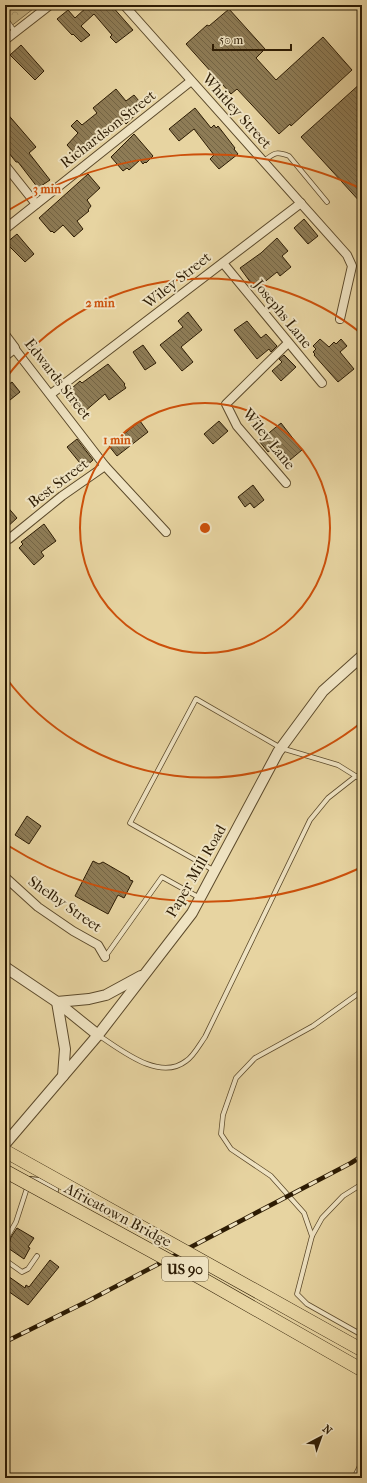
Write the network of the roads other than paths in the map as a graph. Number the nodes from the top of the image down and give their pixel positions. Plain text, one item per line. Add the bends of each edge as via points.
1 (50, 5) edge
2 (124, 5) edge
3 (5, 18) edge
4 (16, 32) junction
5 (5, 40) edge
6 (191, 81) junction
7 (264, 161) junction
8 (5, 165) edge
9 (327, 202) dead end
10 (301, 203) junction
11 (36, 204) junction
12 (5, 229) edge
13 (223, 263) junction
14 (340, 319) dead end
15 (5, 336) edge
16 (288, 343) junction
17 (14, 348) junction
18 (5, 355) edge
19 (322, 383) dead end
20 (51, 394) junction
21 (105, 466) junction
22 (286, 483) dead end
23 (166, 532) dead end
24 (9, 539) dead end
25 (362, 656) edge
26 (281, 748) junction
27 (362, 775) edge
28 (356, 776) junction
29 (362, 780) edge
30 (215, 871) junction
31 (5, 877) edge
32 (201, 898) junction
33 (105, 957) joint
34 (5, 967) edge
35 (145, 974) junction
36 (362, 991) edge
37 (57, 1002) junction
38 (98, 1034) junction
39 (63, 1076) junction
40 (5, 1144) edge
41 (5, 1151) edge
42 (5, 1171) edge
43 (5, 1179) edge
44 (30, 1181) junction
45 (362, 1184) edge
46 (312, 1236) junction
47 (5, 1247) edge
48 (37, 1256) dead end
49 (5, 1260) edge
50 (362, 1335) edge
51 (362, 1350) edge
52 (362, 1364) edge
53 (362, 1370) edge
54 (362, 1462) edge
55 (354, 1478) edge

1 - 4 street
2 - 6 street, Whitley Street
3 - 4 lane
4 - 5 street
6 - 7 street, Whitley Street
6 - 11 street, Richardson Street
7 - 9 lane via 274,153 289,156
7 - 10 street, Whitley Street
8 - 11 street
10 - 13 street, Wiley Street
10 - 14 street, Whitley Street via 347,255 352,266
11 - 12 street, Richardson Street
13 - 16 street, Josephs Lane
13 - 20 street, Wiley Street
15 - 17 street, Edwards Street
16 - 19 street, Josephs Lane
16 - 22 street, Wiley Lane via 226,404 237,426
17 - 18 street
17 - 20 street, Edwards Street
20 - 21 street, Edwards Street
21 - 23 street, Edwards Street
21 - 24 street, Best Street via 62,496
25 - 26 street, Paper Mill Road via 323,691
26 - 28 lane via 338,764
26 - 30 street, Paper Mill Road
26 - 30 lane via 196,699 130,823
27 - 28 lane
28 - 29 lane
28 - 38 lane via 328,798 310,820 205,1037 186,1062 171,1068 141,1063
30 - 32 street, Paper Mill Road
31 - 33 street, Shelby Street via 38,907 72,931 98,945
32 - 33 lane via 162,877
32 - 35 street, Paper Mill Road via 192,914
34 - 37 street
35 - 37 street via 106,995
35 - 38 street, Paper Mill Road
36 - 46 lane via 313,1026 255,1058 236,1078 223,1115 222,1134 231,1149 276,1181 304,1213
37 - 38 street
37 - 39 street via 65,1049
38 - 39 street, Paper Mill Road
39 - 40 street, Paper Mill Road
41 - 51 main road, Africatown Bridge / US 90, bridge
42 - 53 main road, Africatown Bridge / US 90, bridge
43 - 44 street
44 - 47 lane
44 - 52 street via 39,1182
45 - 46 lane via 343,1196 322,1218
46 - 50 lane via 297,1294 307,1304
48 - 49 lane via 28,1269 22,1272
54 - 55 lane

